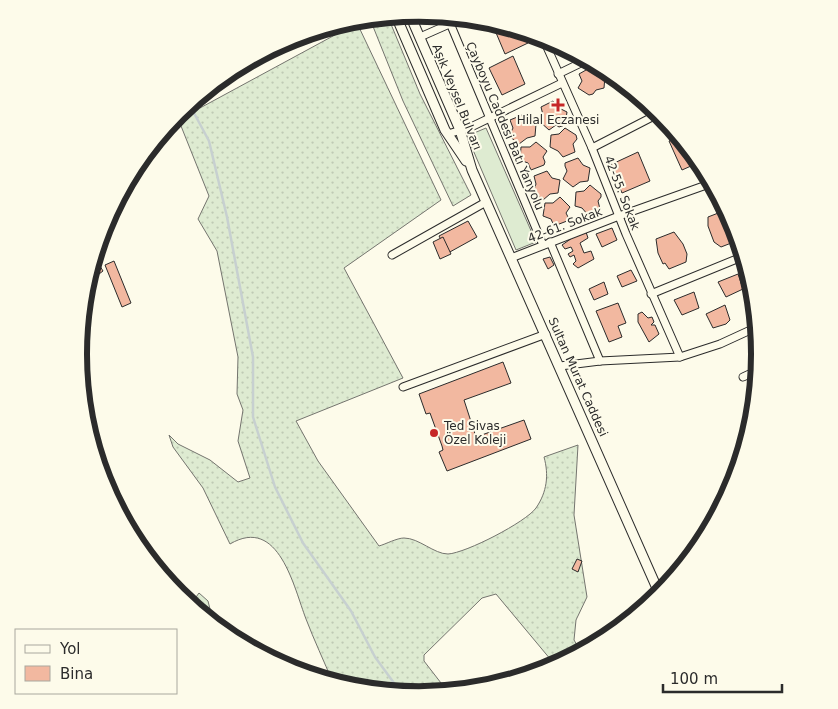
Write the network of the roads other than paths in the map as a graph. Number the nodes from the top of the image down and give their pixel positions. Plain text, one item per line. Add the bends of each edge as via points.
1 (413, 22) edge
2 (399, 23) edge
3 (443, 23) edge
4 (450, 24) edge
5 (420, 37) junction
6 (547, 48) edge
7 (579, 64) edge
8 (558, 74) junction
9 (562, 84) junction
10 (651, 117) edge
11 (488, 119) junction
12 (460, 130) junction
13 (448, 134) junction
14 (592, 148) junction
15 (472, 170) junction
16 (705, 186) edge
17 (486, 202) junction
18 (619, 216) junction
19 (546, 244) junction
20 (392, 254) dead end
21 (512, 258) junction
22 (737, 259) edge
23 (651, 294) junction
24 (750, 330) edge
25 (546, 334) junction
26 (680, 357) junction
27 (600, 361) junction
28 (560, 366) junction
29 (750, 374) edge
30 (743, 377) dead end
31 (403, 387) dead end
32 (656, 587) edge

1 - 5 street, Aşık Veysel Bulvarı
2 - 13 street, Aşık Veysel Bulvarı
3 - 5 street
4 - 11 street, Çayboyu Caddesi Batı Yanyolu
5 - 12 street, Aşık Veysel Bulvarı
6 - 8 street, 42-55. Sokak
7 - 8 street
8 - 9 street, 42-55. Sokak
9 - 11 street
9 - 14 street, 42-55. Sokak
10 - 14 street
11 - 12 street
11 - 19 street, Çayboyu Caddesi Batı Yanyolu
12 - 13 street
12 - 15 street, Aşık Veysel Bulvarı
13 - 15 street, Aşık Veysel Bulvarı
14 - 18 street, 42-55. Sokak
15 - 17 street, Sultan Murat Caddesi
16 - 18 street, 42-61. Sokak
17 - 20 street
17 - 21 street, Sultan Murat Caddesi
18 - 19 street, 42-61. Sokak
18 - 23 street, 42-55. Sokak
19 - 21 street, 42-61. Sokak
19 - 27 street, Çayboyu Caddesi Batı Yanyolu
21 - 25 street, Sultan Murat Caddesi
22 - 23 street
23 - 26 street, 42-55. Sokak
24 - 26 street
25 - 28 street, Sultan Murat Caddesi
25 - 31 street
26 - 27 street
27 - 28 street
28 - 32 street, Sultan Murat Caddesi
29 - 30 street

